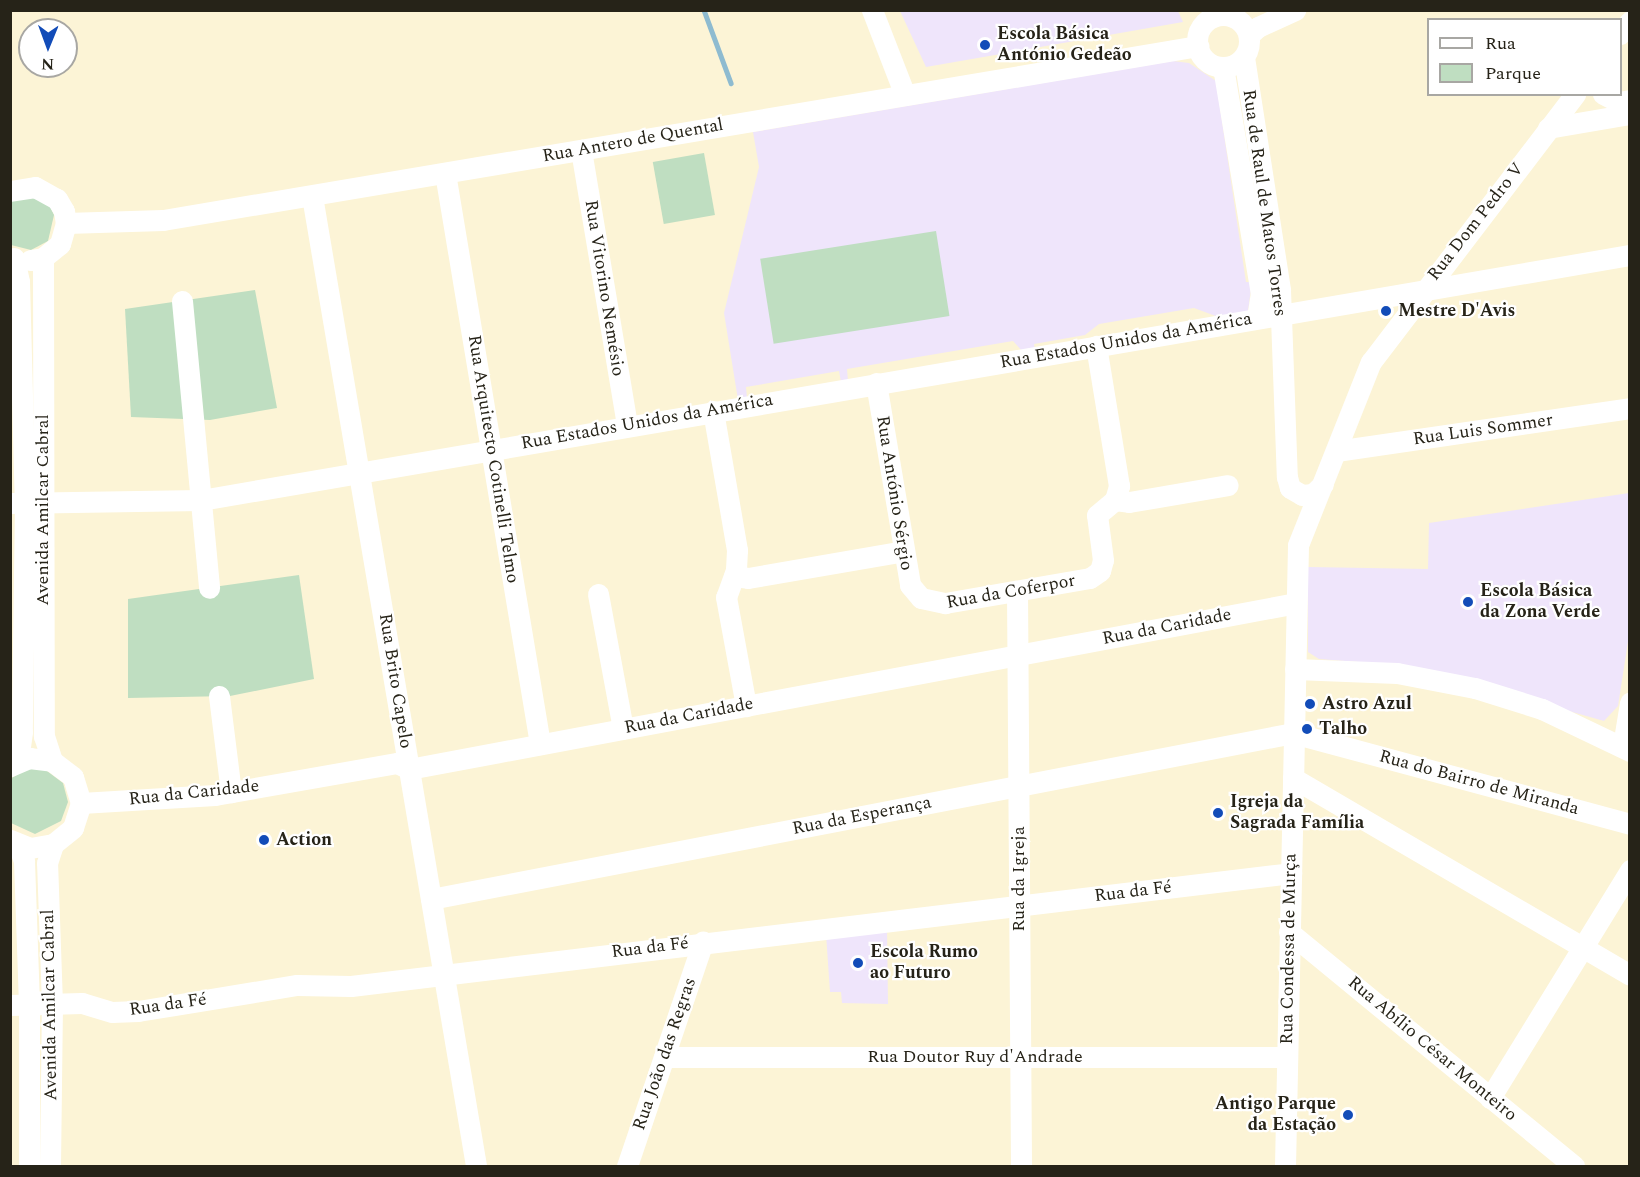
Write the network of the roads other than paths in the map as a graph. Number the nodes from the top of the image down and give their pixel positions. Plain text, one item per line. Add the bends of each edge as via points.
1 (872, 10) edge
2 (1295, 10) edge
3 (1233, 14) edge
4 (1203, 18) edge
5 (1249, 35) junction
6 (1198, 46) junction
7 (1244, 57) junction
8 (1223, 67) junction
9 (905, 96) junction
10 (1573, 96) edge
11 (1607, 96) edge
12 (1629, 100) edge
13 (1629, 114) edge
14 (1548, 128) junction
15 (581, 150) junction
16 (445, 173) junction
17 (10, 191) edge
18 (312, 196) junction
19 (66, 223) junction
20 (1629, 255) edge
21 (12, 257) edge
22 (43, 258) junction
23 (1424, 290) junction
24 (182, 301) dead end
25 (1281, 315) junction
26 (1257, 318) junction
27 (1096, 346) junction
28 (876, 383) junction
29 (1629, 408) edge
30 (713, 411) junction
31 (627, 425) junction
32 (491, 448) junction
33 (1336, 451) junction
34 (360, 471) junction
35 (1323, 484) junction
36 (1228, 485) dead end
37 (201, 500) junction
38 (1115, 500) junction
39 (26, 503) edge
40 (904, 551) junction
41 (734, 576) junction
42 (208, 588) dead end
43 (1017, 591) junction
44 (598, 594) dead end
45 (921, 598) joint
46 (1296, 603) junction
47 (1017, 656) junction
48 (1295, 669) junction
49 (219, 696) dead end
50 (1629, 703) edge
51 (746, 706) junction
52 (623, 729) junction
53 (1293, 732) junction
54 (540, 744) junction
55 (1626, 748) edge
56 (52, 761) junction
57 (14, 764) edge
58 (409, 769) junction
59 (1293, 778) junction
60 (1018, 785) junction
61 (231, 792) junction
62 (81, 803) junction
63 (1629, 825) edge
64 (14, 842) edge
65 (53, 844) junction
66 (1629, 870) edge
67 (1291, 873) junction
68 (431, 899) junction
69 (1019, 905) junction
70 (1289, 932) junction
71 (703, 942) junction
72 (1580, 949) junction
73 (443, 972) junction
74 (1629, 975) edge
75 (20, 1004) edge
76 (52, 1004) junction
77 (664, 1057) junction
78 (1020, 1057) junction
79 (1287, 1057) junction
80 (1490, 1098) junction
81 (29, 1167) edge
82 (50, 1167) edge
83 (476, 1167) edge
84 (627, 1167) edge
85 (1021, 1167) edge
86 (1285, 1167) edge
87 (1574, 1167) edge

1 - 9 street
2 - 5 street
3 - 4 street
3 - 5 street
4 - 6 street
5 - 7 street
6 - 8 street via 1203,57
6 - 9 street, Rua Antero de Quental
7 - 8 street
7 - 25 street, Rua de Raul de Matos Torres
8 - 26 street, Rua de Raul de Matos Torres via 1261,293
9 - 15 street, Rua Antero de Quental
10 - 14 street, Rua Dom Pedro V
11 - 12 street via 1619,102
13 - 14 street
14 - 23 street, Rua Dom Pedro V
15 - 16 street, Rua Antero de Quental
15 - 31 street, Rua Vitorino Nemésio
16 - 18 street, Rua Antero de Quental
16 - 32 street, Rua Arquitecto Cotinelli Telmo
17 - 19 street via 29,186 47,191 57,200
18 - 19 street, Rua Antero de Quental via 163,220
18 - 34 street, Rua Brito Capelo
19 - 22 street via 60,244
20 - 23 street, Rua Estados Unidos da América
21 - 22 street
21 - 39 street, Avenida Amilcar Cabral via 19,281
22 - 39 street, Avenida Amilcar Cabral
23 - 25 street, Rua Estados Unidos da América
23 - 33 street, Rua Dom Pedro V via 1371,363
24 - 37 street
25 - 26 street, Rua Estados Unidos da América
25 - 35 street, Rua de Raul de Matos Torres via 1288,483 1302,495 1313,494
26 - 27 street, Rua Estados Unidos da América
27 - 28 street, Rua Estados Unidos da América
27 - 38 street via 1119,486
28 - 30 street, Rua Estados Unidos da América
28 - 40 street, Rua António Sérgio
29 - 33 street, Rua Luis Sommer
30 - 31 street, Rua Estados Unidos da América
30 - 41 street via 737,550
31 - 32 street, Rua Estados Unidos da América
32 - 34 street, Rua Estados Unidos da América
32 - 54 street, Rua Arquitecto Cotinelli Telmo
33 - 35 street, Rua Dom Pedro V
34 - 37 street, Rua Estados Unidos da América
34 - 58 street, Rua Brito Capelo
35 - 46 street, Rua Condessa de Murça via 1298,545
36 - 38 street via 1129,502
37 - 39 street, Rua Estados Unidos da América
37 - 42 street
38 - 43 street, Rua da Coferpor via 1097,515 1103,560 1100,571 1090,578
39 - 56 street, Avenida Amilcar Cabral via 44,736
39 - 57 street, Avenida Amilcar Cabral via 22,732
40 - 41 street via 748,578
40 - 45 street, Rua António Sérgio via 910,585
41 - 51 street via 726,601
43 - 45 street, Rua da Coferpor via 945,603
43 - 47 street, Rua da Igreja
44 - 52 street
46 - 47 street, Rua da Caridade
46 - 48 street, Rua Condessa de Murça
47 - 51 street, Rua da Caridade
47 - 60 street, Rua da Igreja
48 - 53 street, Rua Condessa de Murça
48 - 55 street via 1397,673 1475,688 1542,709
49 - 61 street
50 - 55 street
51 - 52 street, Rua da Caridade
52 - 54 street, Rua da Caridade
53 - 59 street, Rua Condessa de Murça
53 - 60 street, Rua da Esperança
53 - 63 street, Rua do Bairro de Miranda
54 - 58 street, Rua da Caridade
56 - 57 street via 41,758
56 - 62 street via 73,777
58 - 61 street, Rua da Caridade via 397,763
58 - 68 street, Rua Brito Capelo
59 - 67 street, Rua Condessa de Murça
59 - 72 street
60 - 68 street, Rua da Esperança
60 - 69 street, Rua da Igreja
61 - 62 street, Rua da Caridade
62 - 65 street via 73,828
64 - 65 street via 42,848
64 - 75 street, Avenida Amilcar Cabral via 24,861
65 - 76 street, Avenida Amilcar Cabral via 47,863
66 - 72 street
67 - 69 street, Rua da Fé
67 - 70 street, Rua Condessa de Murça
68 - 73 street, Rua Brito Capelo
69 - 71 street, Rua da Fé
69 - 78 street, Rua da Igreja
70 - 79 street, Rua Condessa de Murça
70 - 80 street, Rua Abílio César Monteiro
71 - 73 street, Rua da Fé
71 - 77 street, Rua João das Regras
72 - 74 street
72 - 80 street
73 - 76 street, Rua da Fé via 351,986 297,985 138,1011 112,1012 82,1003
73 - 83 street, Rua Brito Capelo
75 - 76 street, Rua da Fé
75 - 81 street, Avenida Amilcar Cabral
76 - 82 street, Avenida Amilcar Cabral
77 - 78 street, Rua Doutor Ruy d'Andrade
77 - 84 street, Rua João das Regras
78 - 79 street, Rua Doutor Ruy d'Andrade
78 - 85 street, Rua da Igreja
79 - 86 street, Rua Condessa de Murça
80 - 87 street, Rua Abílio César Monteiro

